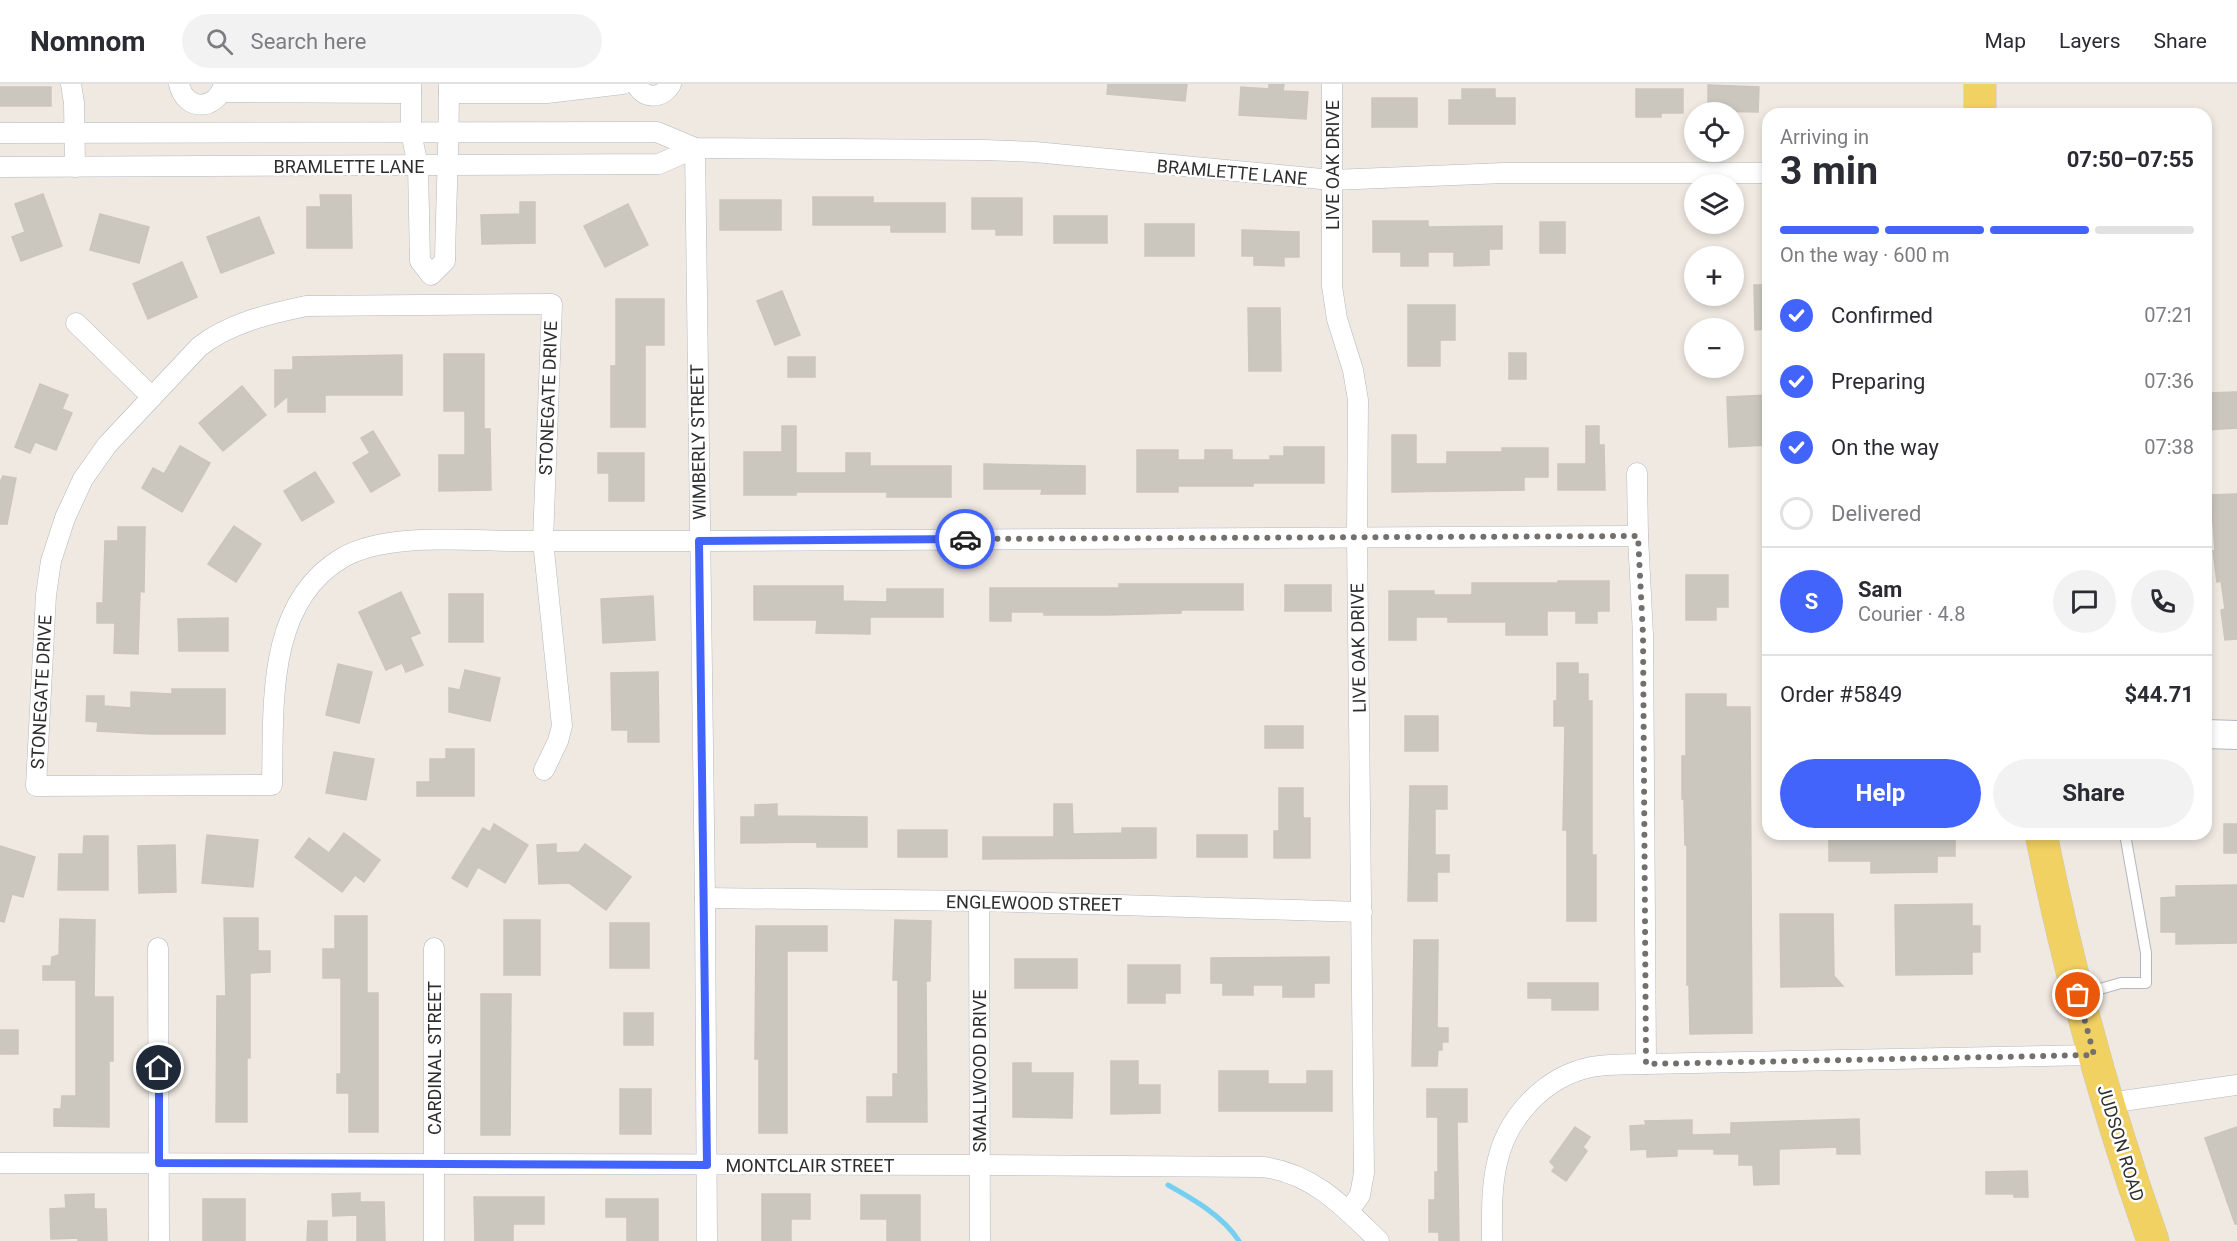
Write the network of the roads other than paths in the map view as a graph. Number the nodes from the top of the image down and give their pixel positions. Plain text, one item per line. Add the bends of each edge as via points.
1 (71, 84) edge
2 (179, 84) edge
3 (623, 84) edge
4 (636, 84) edge
5 (671, 84) edge
6 (1332, 84) edge
7 (1980, 84) edge
8 (223, 88) edge
9 (317, 88) edge
10 (449, 88) edge
11 (547, 88) edge
12 (411, 89) edge
13 (1980, 108) edge
14 (411, 132) junction
15 (450, 132) junction
16 (0, 133) edge
17 (75, 133) junction
18 (695, 148) junction
19 (447, 165) junction
20 (418, 166) junction
21 (0, 167) edge
22 (75, 167) junction
23 (1762, 173) edge
24 (1332, 180) junction
25 (431, 275) junction
26 (432, 305) junction
27 (76, 323) dead end
28 (152, 398) junction
29 (1637, 473) dead end
30 (1638, 536) junction
31 (1357, 537) junction
32 (543, 541) junction
33 (699, 541) junction
34 (2212, 734) edge
35 (2237, 735) edge
36 (544, 770) dead end
37 (2046, 840) edge
38 (2126, 840) edge
39 (705, 898) junction
40 (980, 901) junction
41 (1362, 912) junction
42 (158, 948) dead end
43 (434, 948) dead end
44 (2078, 995) junction
45 (2094, 1055) junction
46 (1646, 1064) junction
47 (2237, 1085) edge
48 (2108, 1102) junction
49 (0, 1163) edge
50 (159, 1163) junction
51 (433, 1165) junction
52 (707, 1165) junction
53 (979, 1165) junction
54 (1349, 1211) junction
55 (159, 1241) edge
56 (434, 1241) edge
57 (707, 1241) edge
58 (980, 1241) edge
59 (1379, 1241) edge
60 (1492, 1241) edge
61 (2153, 1241) edge

1 - 17 street
2 - 8 street via 184,97 197,104 211,102
3 - 11 street
4 - 5 street via 642,93 655,96 667,91
6 - 24 street, LIVE OAK DRIVE
7 - 13 main road
8 - 9 street
9 - 12 street
10 - 11 street
10 - 15 street
12 - 14 street
14 - 15 street, BRAMLETTE LANE
14 - 17 street, BRAMLETTE LANE
14 - 20 street
15 - 18 street, BRAMLETTE LANE via 657,132
15 - 19 street
16 - 17 street, BRAMLETTE LANE
17 - 22 street
18 - 19 street, BRAMLETTE LANE via 659,164
18 - 24 street, BRAMLETTE LANE via 1035,152
18 - 33 street, WIMBERLY STREET
19 - 20 street, BRAMLETTE LANE
19 - 25 street via 445,261
20 - 22 street, BRAMLETTE LANE
20 - 25 street via 420,261
21 - 22 street, BRAMLETTE LANE
23 - 24 street, BRAMLETTE LANE via 1522,173
24 - 31 street, LIVE OAK DRIVE via 1332,293 1358,400
25 - 26 street
26 - 28 street, STONEGATE DRIVE via 306,306 253,319 204,342
26 - 32 street, STONEGATE DRIVE via 552,304
27 - 28 street
28 - 32 street, STONEGATE DRIVE via 113,437 88,470 54,549 46,595 36,786 272,784 274,705 282,643 293,611 320,576 350,554 390,543
29 - 30 street
30 - 31 street, STONEGATE DRIVE
30 - 46 street via 1643,635
31 - 33 street, STONEGATE DRIVE
31 - 41 street, LIVE OAK DRIVE
32 - 33 street, STONEGATE DRIVE
32 - 36 street via 561,716 558,741
33 - 39 street, WIMBERLY STREET
34 - 35 street
37 - 44 main road, JUDSON ROAD via 2053,895
38 - 44 lane via 2146,953 2146,982 2121,983
39 - 40 street, ENGLEWOOD STREET
39 - 52 street, WIMBERLY STREET
40 - 41 street, ENGLEWOOD STREET
40 - 53 street, SMALLWOOD DRIVE
41 - 54 street, LIVE OAK DRIVE via 1364,1173 1360,1196
42 - 50 street
43 - 51 street, CARDINAL STREET
44 - 45 main road, JUDSON ROAD
45 - 46 street
45 - 48 main road, JUDSON ROAD
46 - 60 street via 1602,1065 1578,1071 1546,1088 1527,1105 1512,1126 1497,1164
47 - 48 street
48 - 61 main road, JUDSON ROAD
49 - 50 street, MONTCLAIR STREET
50 - 51 street, MONTCLAIR STREET
50 - 55 street
51 - 52 street, MONTCLAIR STREET
51 - 56 street, CARDINAL STREET
52 - 53 street, MONTCLAIR STREET
52 - 57 street, WIMBERLY STREET
53 - 54 street, MONTCLAIR STREET via 1273,1168 1302,1177
53 - 58 street, SMALLWOOD DRIVE
54 - 59 street, MONTCLAIR STREET

